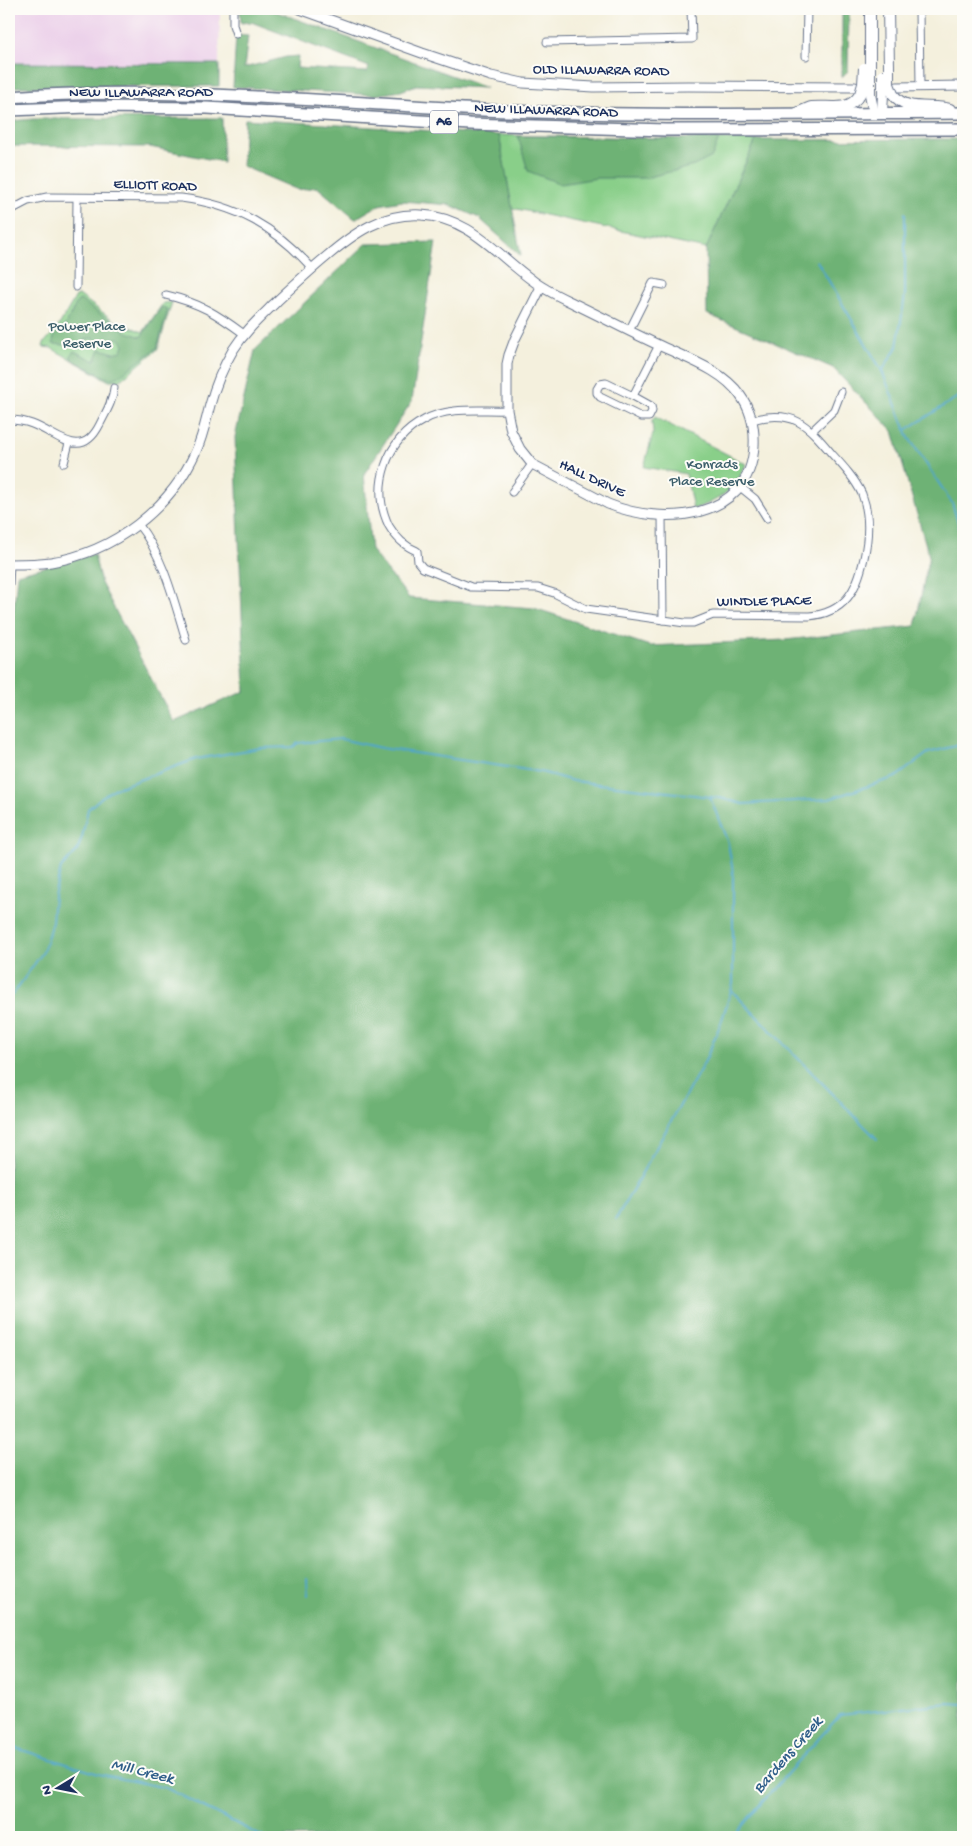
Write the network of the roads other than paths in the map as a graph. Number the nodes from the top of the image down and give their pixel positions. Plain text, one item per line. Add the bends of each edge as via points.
1 (233, 9) edge
2 (300, 9) edge
3 (691, 9) edge
4 (807, 9) edge
5 (884, 9) edge
6 (888, 9) edge
7 (919, 9) edge
8 (870, 11) edge
9 (236, 34) dead end
10 (547, 42) dead end
11 (806, 56) dead end
12 (886, 66) junction
13 (963, 86) edge
14 (920, 87) junction
15 (862, 92) junction
16 (891, 92) junction
17 (9, 96) edge
18 (9, 110) edge
19 (797, 113) junction
20 (878, 113) junction
21 (961, 113) edge
22 (880, 129) junction
23 (963, 129) edge
24 (76, 198) junction
25 (9, 211) edge
26 (312, 268) junction
27 (664, 285) dead end
28 (76, 287) dead end
29 (541, 287) junction
30 (166, 295) dead end
31 (629, 331) junction
32 (244, 334) junction
33 (659, 346) junction
34 (114, 388) dead end
35 (841, 392) dead end
36 (634, 396) junction
37 (507, 410) junction
38 (9, 420) edge
39 (752, 420) junction
40 (813, 430) junction
41 (69, 443) junction
42 (64, 463) dead end
43 (532, 464) junction
44 (739, 486) junction
45 (512, 492) dead end
46 (662, 515) junction
47 (767, 518) dead end
48 (138, 524) junction
49 (10, 564) edge
50 (9, 585) edge
51 (663, 620) junction
52 (186, 640) dead end

1 - 9 street
2 - 15 street, OLD ILLAWARRA ROAD via 422,54 523,83
3 - 10 street via 692,39
4 - 11 street
5 - 12 main road
6 - 12 main road
7 - 14 street
8 - 15 main road, bridge via 867,68
12 - 16 main road, bridge
13 - 14 street
14 - 16 street
15 - 19 main road via 845,107 810,107
15 - 20 main road
16 - 20 main road
16 - 21 main road via 902,102
17 - 19 highway, NEW ILLAWARRA ROAD / A6 via 218,95 483,110 614,114
18 - 22 highway, NEW ILLAWARRA ROAD / A6 via 207,108 470,124 656,130
19 - 20 highway, NEW ILLAWARRA ROAD / A6
20 - 21 highway, NEW ILLAWARRA ROAD / A6
20 - 22 highway
22 - 23 highway, NEW ILLAWARRA ROAD / A6
24 - 25 street, ELLIOTT ROAD via 38,199
24 - 26 street, ELLIOTT ROAD via 181,198 216,205 270,229
24 - 28 street
26 - 29 street, HALL DRIVE via 351,235 372,224 420,214 460,224
26 - 32 street, HALL DRIVE
27 - 31 street via 653,283
29 - 31 street, HALL DRIVE
29 - 37 street, HALL DRIVE via 509,355
30 - 32 street via 203,306
31 - 33 street, HALL DRIVE
32 - 48 street, HALL DRIVE via 217,383 203,432 187,470 157,508
33 - 36 street
33 - 39 street, HALL DRIVE via 726,380 743,399
34 - 41 street via 113,399 91,439 82,444
35 - 40 street via 834,410
36 - 36 street via 651,406 649,416 641,417 600,397 596,388 604,383
37 - 43 street, HALL DRIVE via 514,440
37 - 51 street, WINDLE PLACE via 436,414 404,434 394,446 381,480 383,509 396,536 408,548 417,551 418,562 423,568 471,587 538,588 586,609
38 - 41 street via 33,424
39 - 40 street, WINDLE PLACE via 768,416 787,417
39 - 44 street, HALL DRIVE via 754,454 748,473
40 - 51 street, WINDLE PLACE via 854,480 866,507 868,540 856,587 851,594 838,606 817,615 713,615 689,624
41 - 42 street
43 - 45 street
43 - 46 street, HALL DRIVE via 619,508
44 - 46 street, HALL DRIVE via 709,509 691,514
44 - 47 street via 755,499
46 - 51 street
48 - 49 street, HALL DRIVE via 113,541 84,554 48,563
48 - 52 street via 167,579
49 - 50 street

